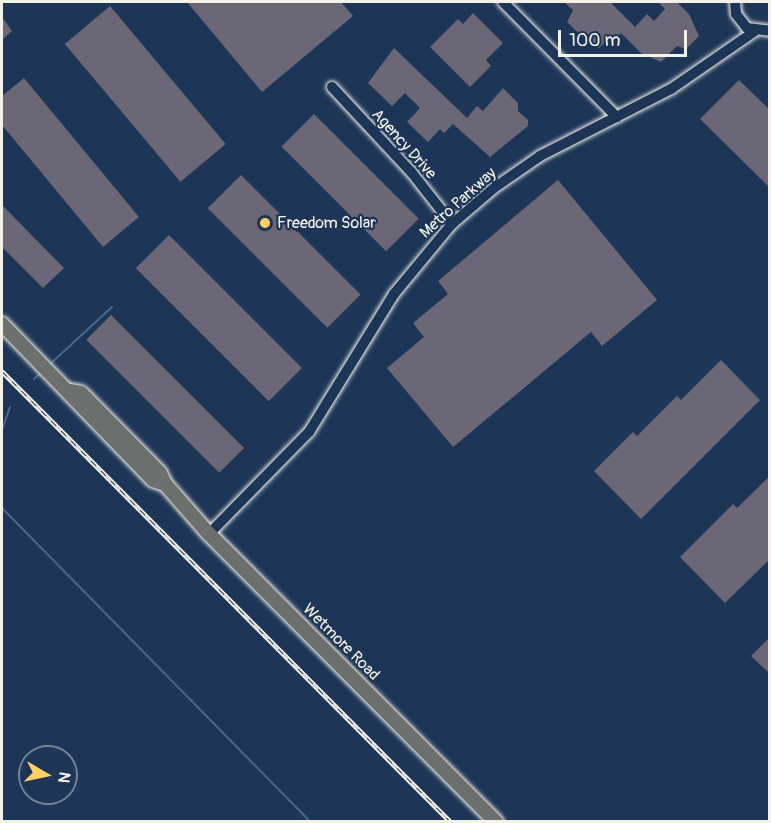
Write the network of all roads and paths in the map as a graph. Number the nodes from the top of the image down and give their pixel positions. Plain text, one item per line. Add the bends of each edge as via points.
1 (504, 2) edge
2 (735, 2) edge
3 (755, 31) junction
4 (770, 31) edge
5 (332, 87) dead end
6 (617, 117) junction
7 (452, 224) junction
8 (2, 324) edge
9 (209, 534) junction
10 (496, 822) edge

1 - 6 street
2 - 3 street via 741,22
3 - 4 street
3 - 6 street, Metro Parkway via 671,89
5 - 7 street, Agency Drive via 412,173
6 - 7 street, Metro Parkway via 540,156
7 - 9 street, Metro Parkway via 394,294 309,432
8 - 9 main road, Wetmore Road via 145,472 165,484
9 - 10 main road, Wetmore Road

